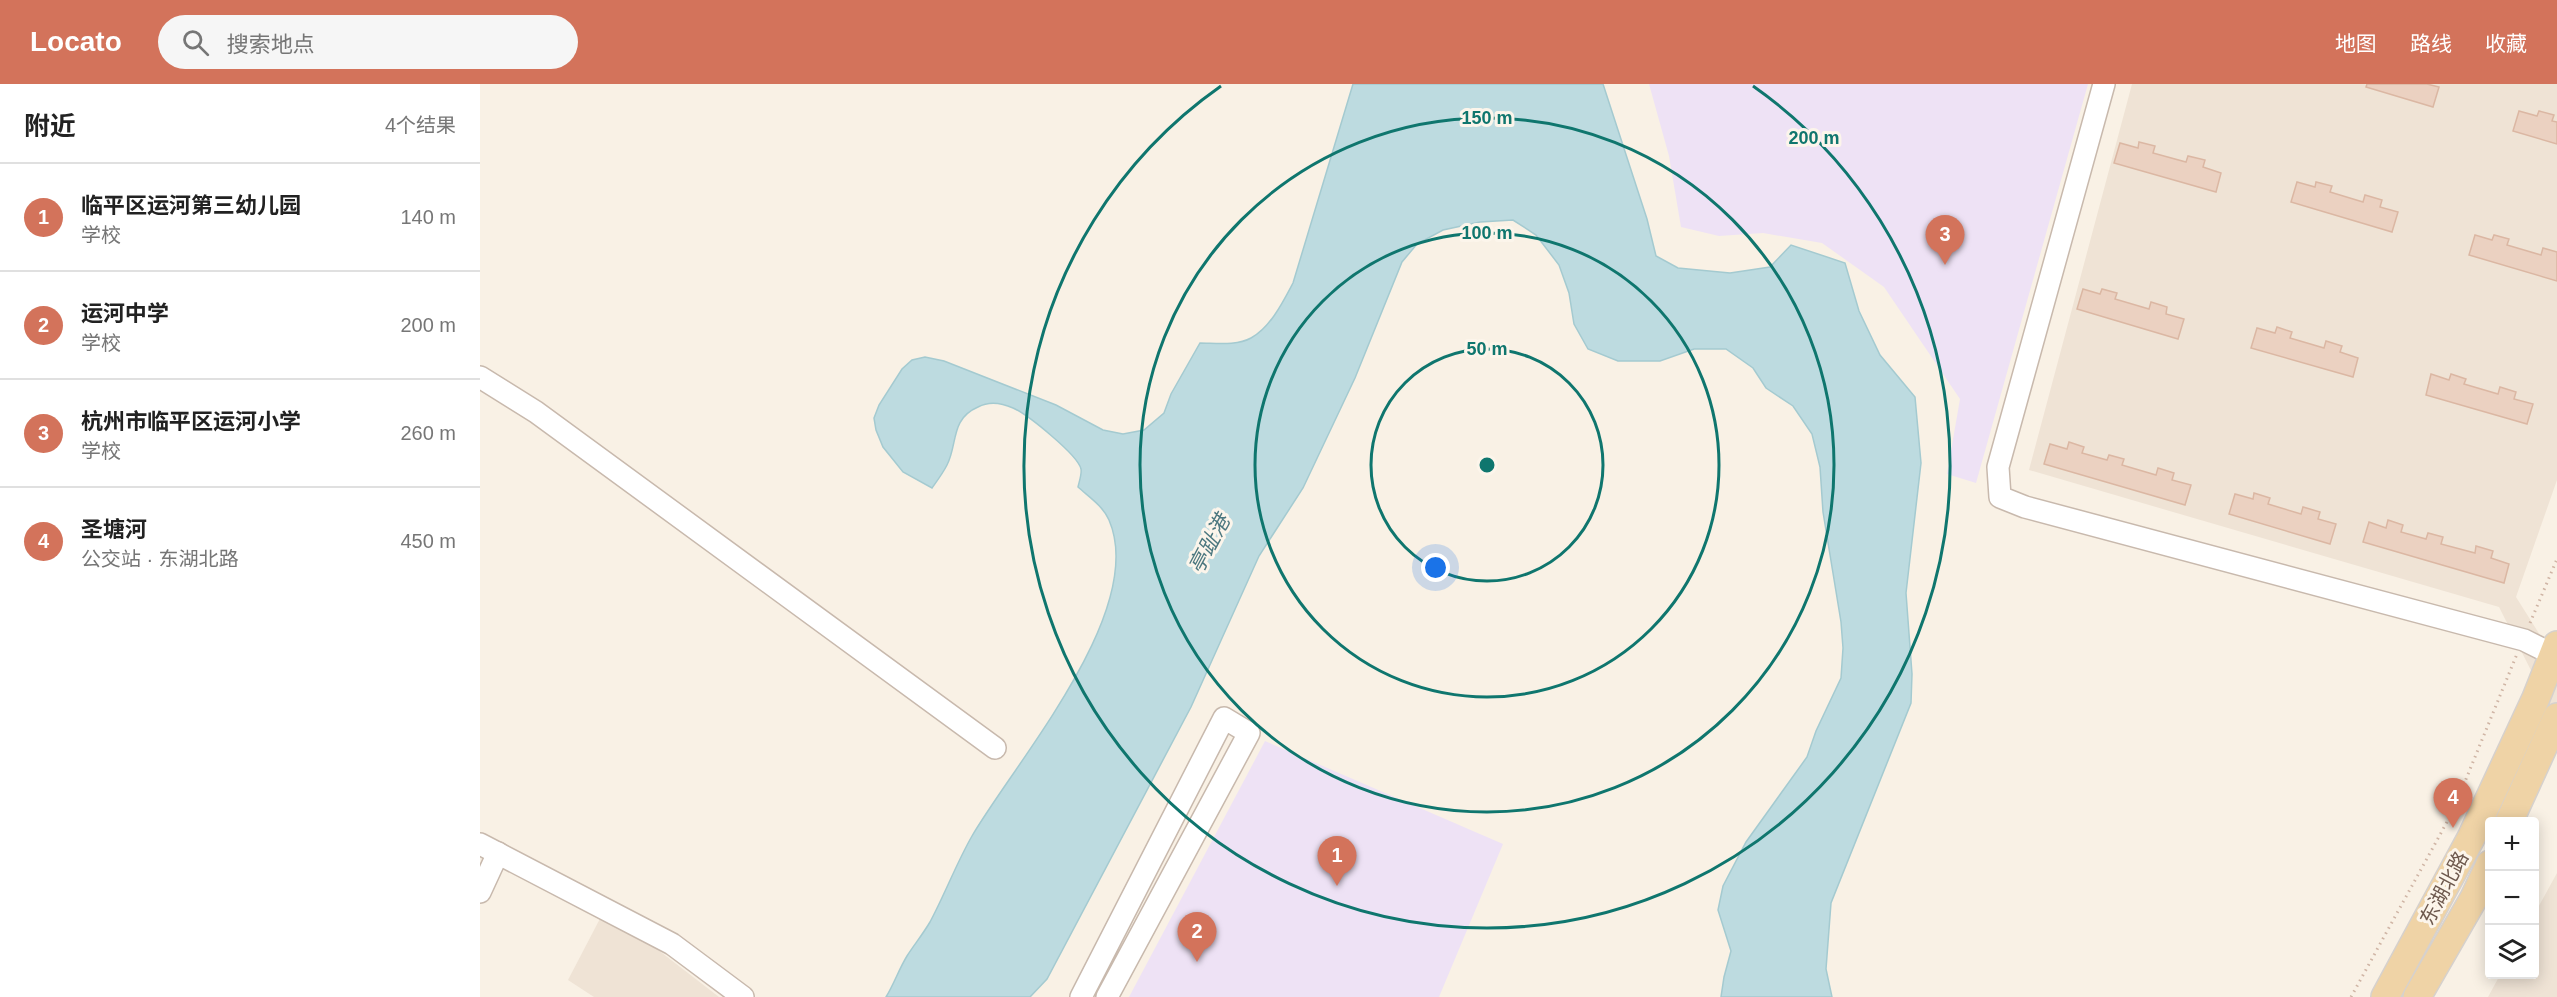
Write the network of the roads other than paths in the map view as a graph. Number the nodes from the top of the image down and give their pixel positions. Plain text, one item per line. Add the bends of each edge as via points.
1 (2104, 84) edge
2 (480, 377) edge
3 (2555, 650) edge
4 (2556, 724) edge
5 (995, 748) dead end
6 (2511, 817) edge
7 (489, 848) edge
8 (2487, 871) edge
9 (480, 892) edge
10 (743, 997) edge
11 (1081, 997) edge
12 (1107, 997) edge
13 (2385, 997) edge
14 (2417, 997) edge

1 - 3 street via 1998,467 2000,497
2 - 5 street via 536,412
3 - 13 main road, 东湖北路 via 2471,838
4 - 6 main road
7 - 9 street
7 - 10 street via 672,944
8 - 14 main road, 东湖北路
11 - 12 street via 1224,718 1249,733

